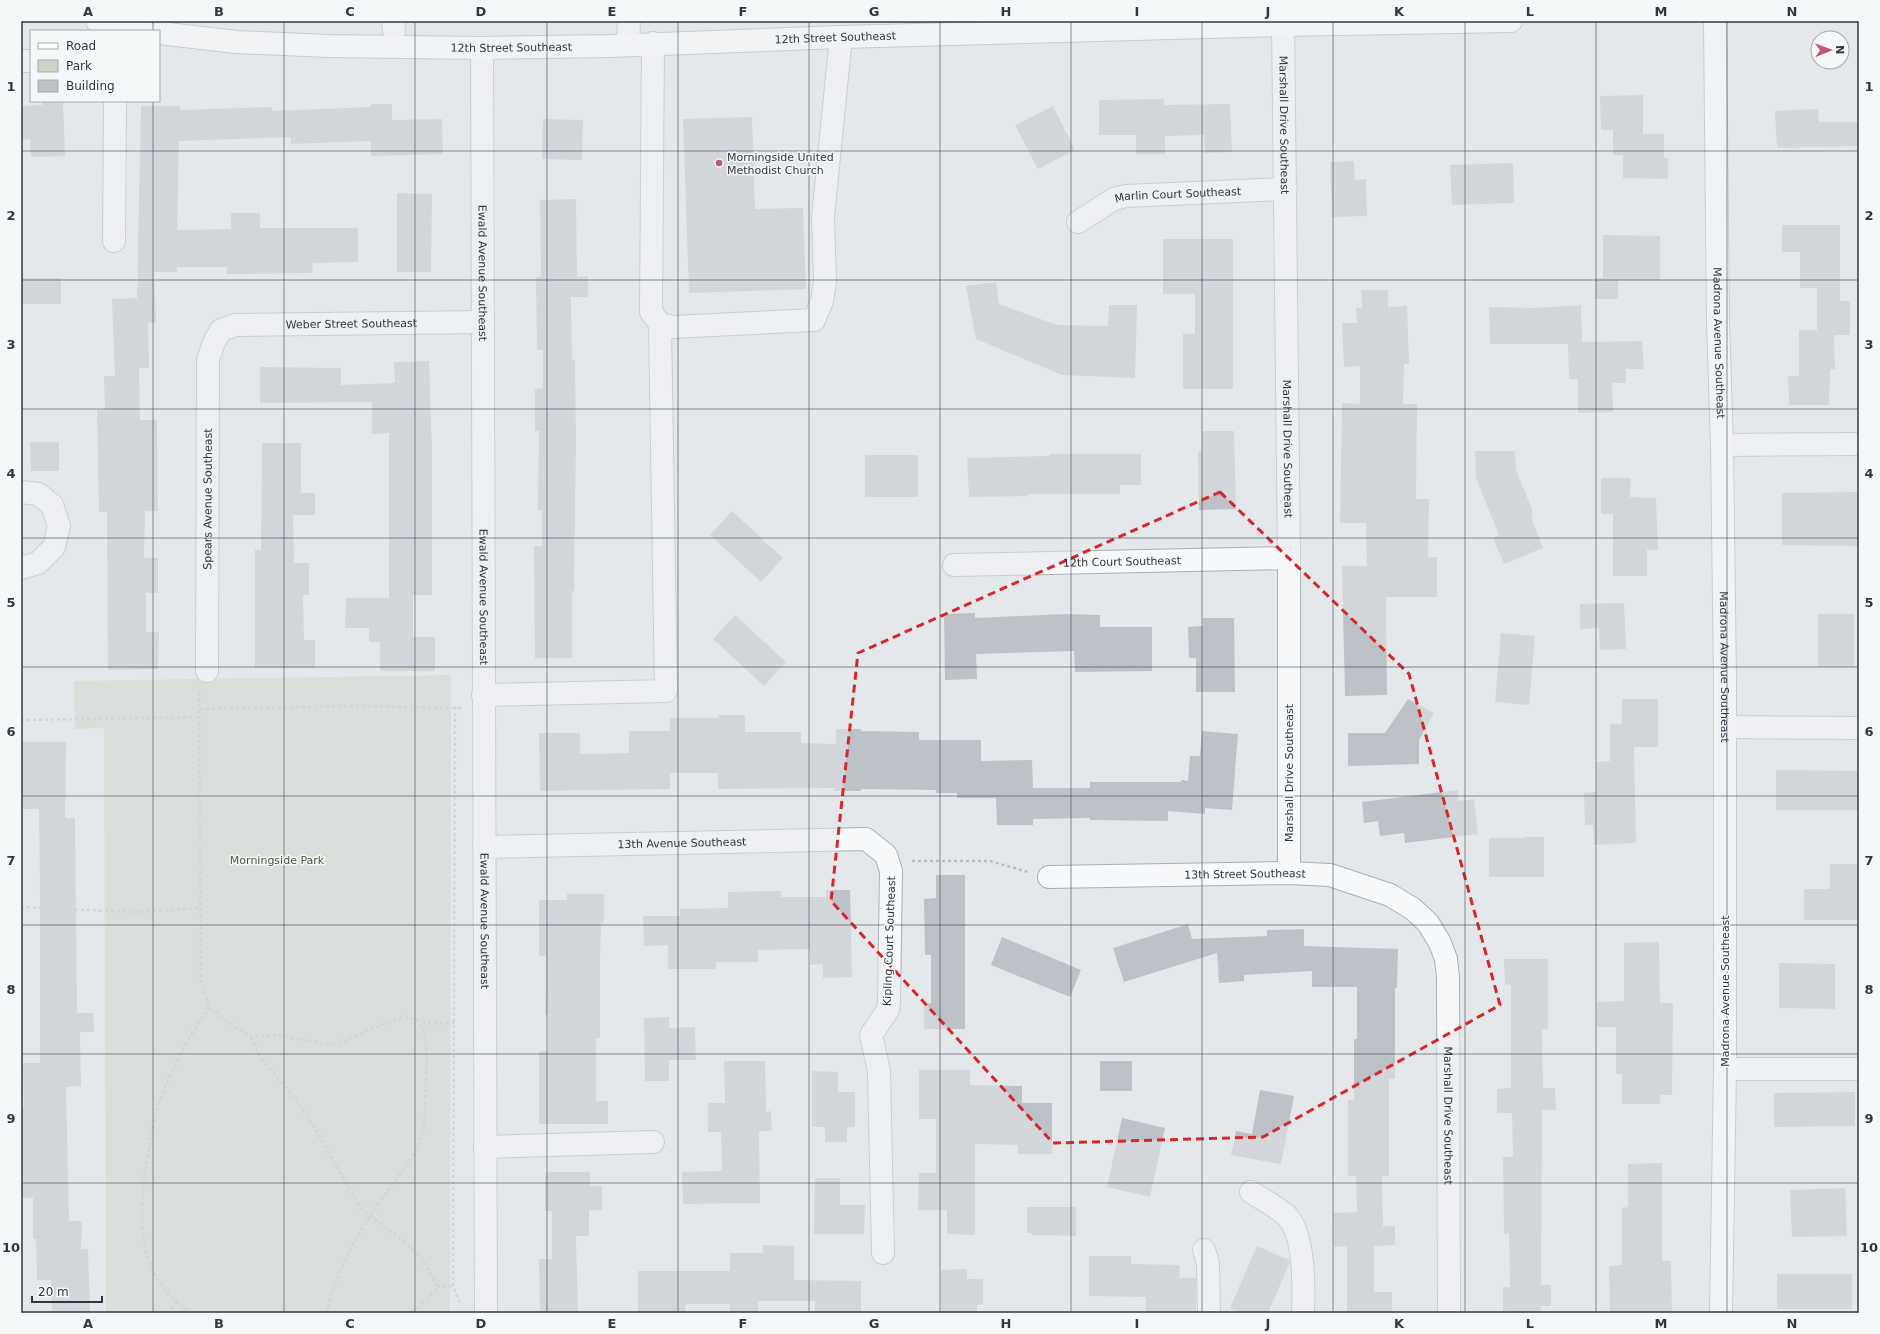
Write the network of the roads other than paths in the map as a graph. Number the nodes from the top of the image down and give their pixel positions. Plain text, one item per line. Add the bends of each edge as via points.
1 (98, 21) edge
2 (629, 21) edge
3 (1511, 21) edge
4 (1714, 21) edge
5 (1283, 23) edge
6 (1144, 26) edge
7 (927, 28) edge
8 (139, 30) edge
9 (160, 33) edge
10 (841, 37) junction
11 (652, 44) junction
12 (628, 45) junction
13 (482, 48) junction
14 (115, 102) edge
15 (1286, 189) junction
16 (1078, 222) dead end
17 (114, 241) dead end
18 (483, 322) junction
19 (660, 324) junction
20 (221, 330) joint
21 (1859, 444) edge
22 (1722, 445) junction
23 (21, 492) edge
24 (1289, 558) junction
25 (954, 565) dead end
26 (21, 568) edge
27 (207, 671) road end
28 (484, 702) junction
29 (1724, 727) junction
30 (1859, 728) edge
31 (484, 847) junction
32 (882, 854) joint
33 (1289, 873) junction
34 (1049, 877) road end
35 (1428, 923) joint
36 (1725, 1069) junction
37 (1859, 1069) edge
38 (653, 1142) dead end
39 (486, 1147) junction
40 (1251, 1192) dead end
41 (1204, 1250) dead end
42 (883, 1253) dead end
43 (486, 1313) edge
44 (1209, 1313) edge
45 (1303, 1313) edge
46 (1449, 1313) edge
47 (1721, 1313) edge

1 - 8 main road
2 - 12 street
3 - 5 main road, 12th Street Southeast
4 - 22 main road, Madrona Avenue Southeast
5 - 6 main road, 12th Street Southeast
5 - 15 street, Marshall Drive Southeast
6 - 7 main road, 12th Street Southeast
7 - 10 main road, 12th Street Southeast
9 - 13 main road, 12th Street Southeast via 236,42
10 - 11 main road, 12th Street Southeast
10 - 19 street via 824,217 825,282 822,301 814,320 673,327
11 - 12 main road, 12th Street Southeast
11 - 19 street via 651,312
12 - 13 main road, 12th Street Southeast
13 - 18 street, Ewald Avenue Southeast
14 - 17 street
15 - 16 street, Marlin Court Southeast via 1126,196 1114,199
15 - 24 street, Marshall Drive Southeast
18 - 20 street, Weber Street Southeast via 236,325
18 - 28 street, Ewald Avenue Southeast
19 - 28 street via 666,692
20 - 27 street, Spears Avenue Southeast via 208,360
21 - 22 street
22 - 29 main road, Madrona Avenue Southeast
23 - 26 street via 38,494 52,505 58,526 54,548 38,563
24 - 25 street, 12th Court Southeast
24 - 33 street, Marshall Drive Southeast
28 - 31 street, Ewald Avenue Southeast
29 - 30 street
29 - 36 main road, Madrona Avenue Southeast
31 - 32 street, 13th Avenue Southeast via 866,839
31 - 39 street, Ewald Avenue Southeast
32 - 42 street, Kipling Court Southeast via 891,871 888,1010 871,1035 879,1071
33 - 34 street, 13th Street Southeast
33 - 35 street, 13th Street Southeast via 1330,875 1390,895 1413,908
35 - 46 street, Marshall Drive Southeast via 1446,959 1448,978
36 - 37 street
36 - 47 main road, Madrona Avenue Southeast
38 - 39 street
39 - 43 street, Ewald Avenue Southeast
40 - 45 street via 1287,1217 1296,1234 1302,1258
41 - 44 street via 1208,1263

